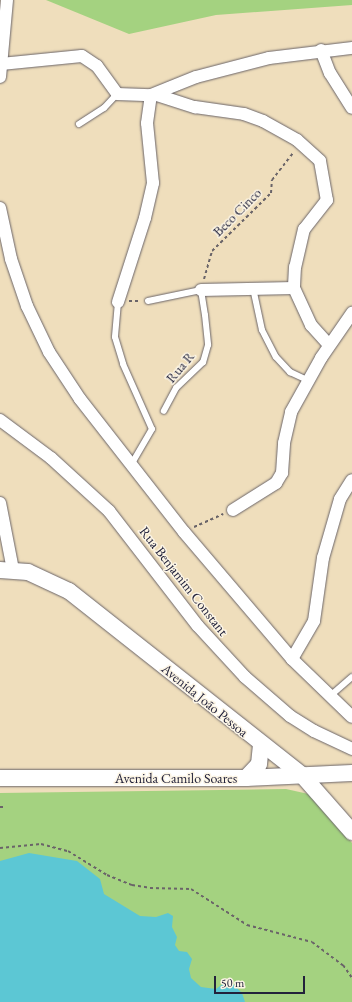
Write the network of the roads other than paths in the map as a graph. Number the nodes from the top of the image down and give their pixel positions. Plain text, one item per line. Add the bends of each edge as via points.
1 (7, 0) edge
2 (352, 48) edge
3 (321, 50) junction
4 (1, 64) junction
5 (0, 77) edge
6 (117, 94) junction
7 (154, 95) junction
8 (352, 108) edge
9 (79, 124) dead end
10 (0, 208) edge
11 (253, 287) junction
12 (294, 288) junction
13 (201, 290) junction
14 (148, 300) road end
15 (118, 302) joint
16 (350, 319) edge
17 (329, 345) junction
18 (309, 381) junction
19 (164, 411) dead end
20 (0, 420) edge
21 (130, 465) junction
22 (352, 480) edge
23 (0, 503) edge
24 (233, 510) road end
25 (6, 570) edge
26 (292, 659) junction
27 (352, 677) edge
28 (330, 696) junction
29 (352, 717) edge
30 (261, 745) junction
31 (352, 750) edge
32 (352, 773) edge
33 (302, 775) junction
34 (0, 778) edge
35 (246, 778) junction
36 (352, 832) edge

1 - 4 street
2 - 3 street
3 - 7 street via 233,66 196,77
3 - 8 street via 330,73
4 - 5 street
4 - 6 street via 82,56 97,66
6 - 7 street
6 - 9 lane via 104,108
7 - 12 street via 215,112 244,114 263,121 297,140 320,161 327,200 304,230 295,267
7 - 15 street via 147,123 153,183 145,218
10 - 21 street via 11,260 27,306 49,352 93,417
11 - 12 street
11 - 13 street
11 - 18 lane via 262,330 276,358 290,372
12 - 17 street via 311,325
13 - 14 lane
13 - 19 lane, Rua R via 208,345 203,362 176,388
15 - 21 lane via 115,337 122,364 152,429
16 - 17 street
17 - 18 street
18 - 24 street via 291,412 284,443 282,473 276,483
20 - 31 street, Rua Benjamim Constant via 51,458 110,511 198,626 245,677 290,716
21 - 26 street
22 - 26 street via 340,499 323,558 314,622
23 - 25 street
25 - 30 street, Avenida João Pessoa via 47,578 97,612
26 - 28 street
27 - 28 lane
28 - 29 street
30 - 33 street, Avenida João Pessoa
30 - 35 street via 259,764
32 - 33 street, Avenida Camilo Soares
33 - 35 street, Avenida Camilo Soares
33 - 36 street, Avenida João Pessoa
34 - 35 street, Avenida Camilo Soares

